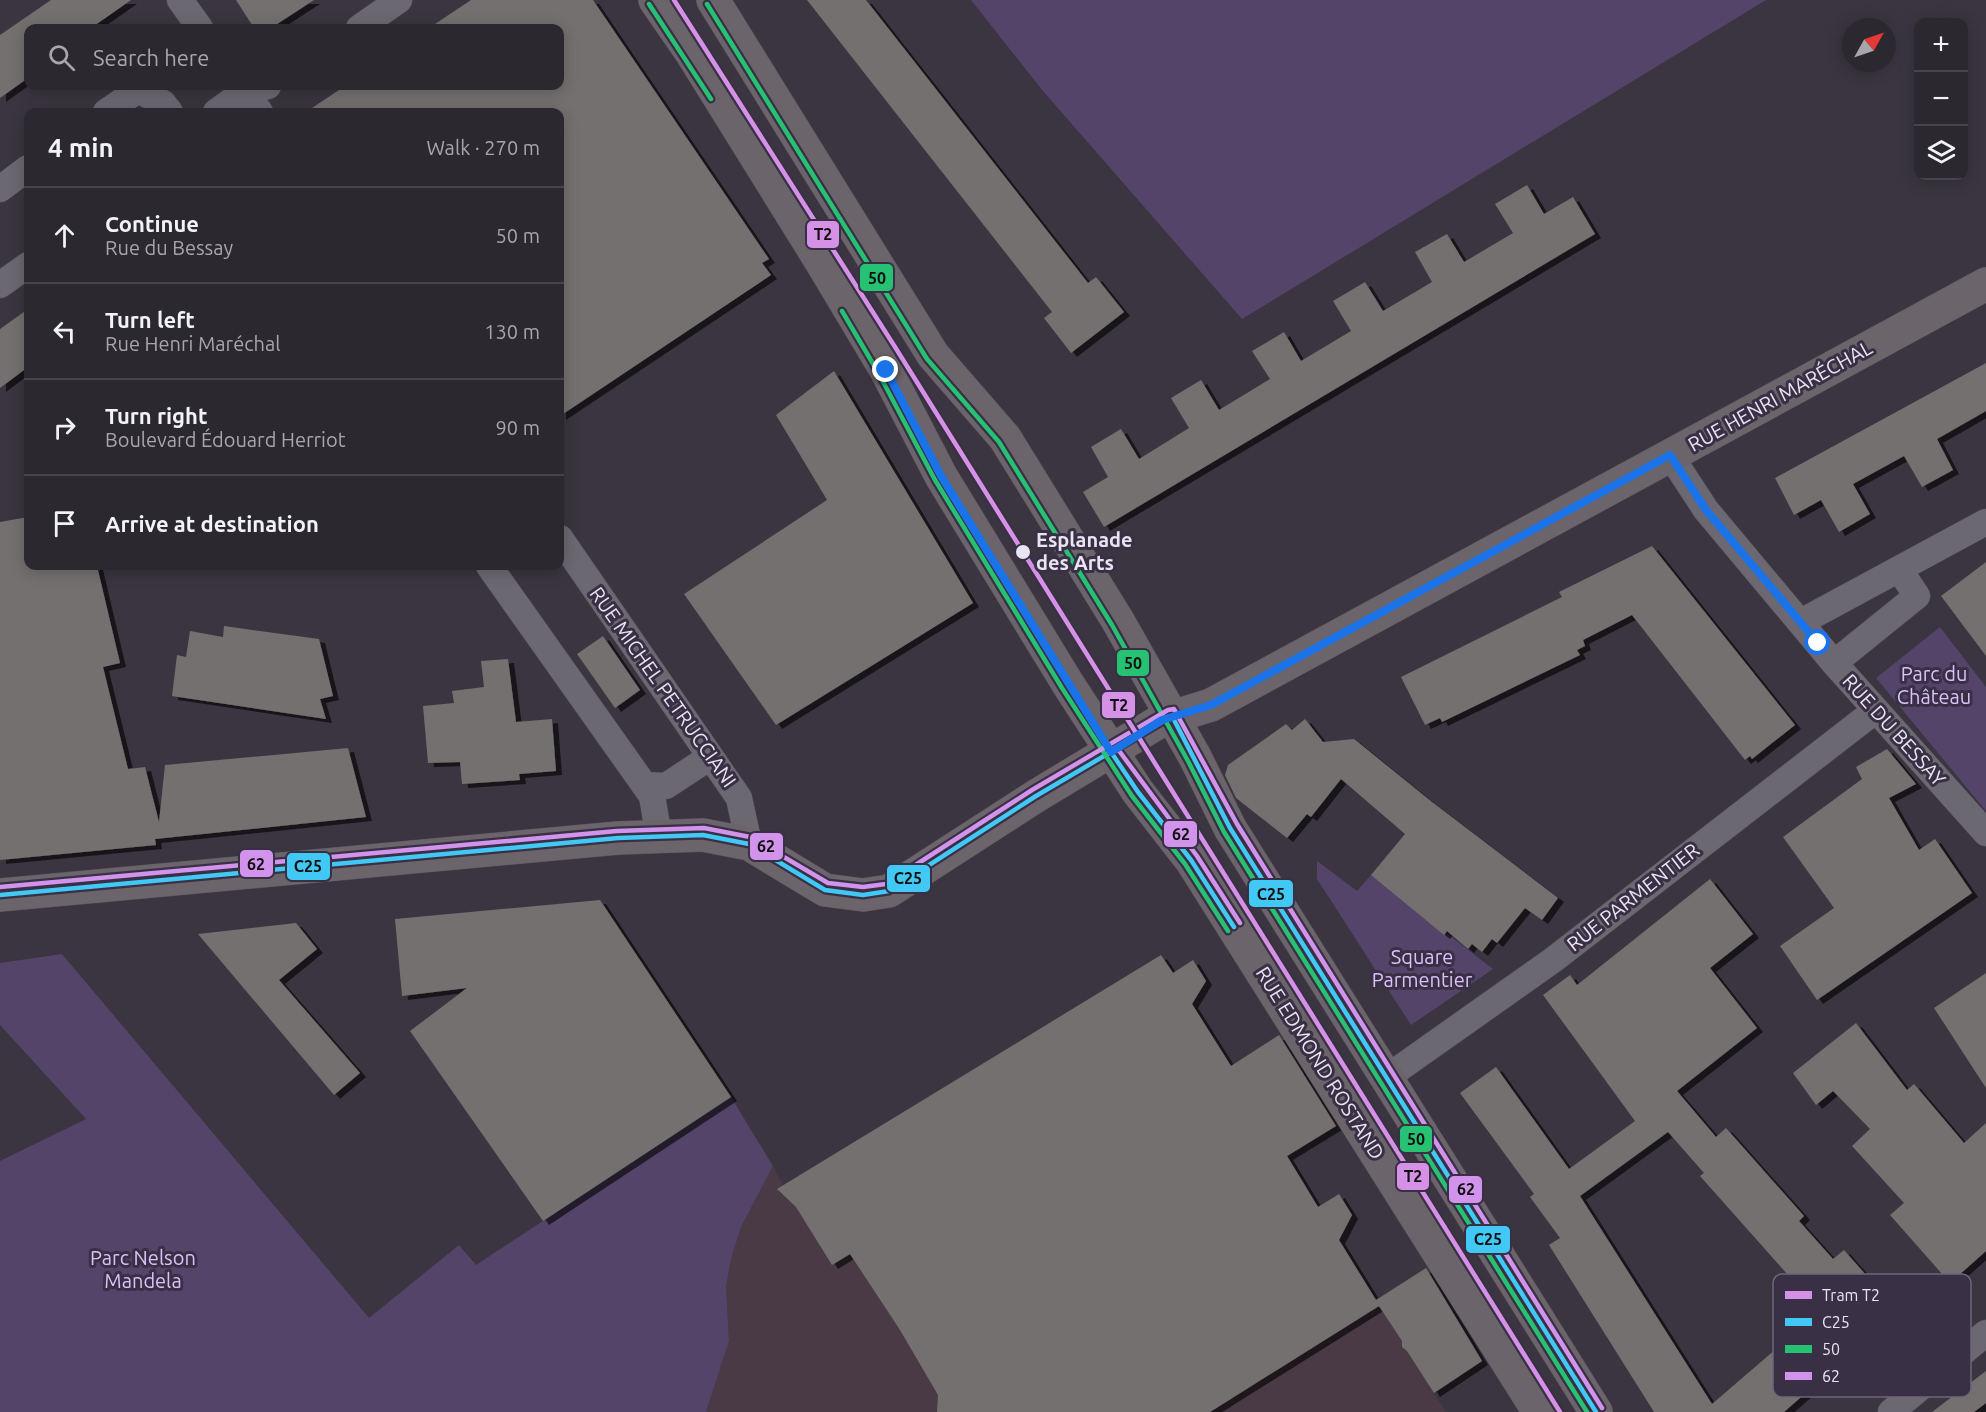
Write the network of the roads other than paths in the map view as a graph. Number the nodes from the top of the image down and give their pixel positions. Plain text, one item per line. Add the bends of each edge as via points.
1 (180, 0) edge
2 (399, 0) edge
3 (655, 0) edge
4 (712, 0) edge
5 (197, 24) edge
6 (365, 24) edge
7 (138, 90) edge
8 (138, 90) edge
9 (248, 90) edge
10 (253, 90) edge
11 (112, 108) edge
12 (166, 108) edge
13 (222, 108) edge
14 (259, 108) edge
15 (24, 171) edge
16 (0, 189) edge
17 (24, 268) edge
18 (1986, 284) edge
19 (0, 285) edge
20 (1670, 455) junction
21 (1986, 522) edge
22 (564, 544) edge
23 (1899, 569) junction
24 (492, 570) edge
25 (1801, 622) junction
26 (1834, 663) junction
27 (1876, 710) junction
28 (1172, 716) junction
29 (1111, 752) junction
30 (710, 756) junction
31 (644, 785) junction
32 (1986, 833) edge
33 (659, 837) junction
34 (749, 844) junction
35 (0, 895) edge
36 (1386, 1078) junction
37 (1986, 1333) edge
38 (1971, 1345) edge
39 (1909, 1397) edge
40 (1539, 1412) edge
41 (1596, 1412) edge
42 (1891, 1412) edge

1 - 5 street
2 - 6 street
3 - 29 main road, RUE EDMOND ROSTAND via 822,263 886,370 941,476
4 - 28 main road via 933,355 1005,438
7 - 12 street
8 - 11 street
9 - 13 street
10 - 14 street
15 - 16 street
17 - 19 street
18 - 20 main road, RUE HENRI MARÉCHAL
20 - 25 street, RUE DU BESSAY via 1706,510
20 - 28 main road, RUE HENRI MARÉCHAL via 1211,705
21 - 23 street
22 - 30 street, RUE MICHEL PETRUCCIANI
23 - 25 street
23 - 26 street via 1917,596
24 - 31 street
25 - 26 street, RUE DU BESSAY
26 - 27 street, RUE DU BESSAY
27 - 32 street, RUE DU BESSAY
27 - 36 street, RUE PARMENTIER via 1553,960
28 - 29 main road, RUE HENRI MARÉCHAL
28 - 36 main road via 1230,828
29 - 34 main road, RUE HENRI MARÉCHAL via 890,891 863,895 825,890
29 - 40 main road, RUE EDMOND ROSTAND via 1191,860
30 - 31 street via 666,786
30 - 34 street, RUE MICHEL PETRUCCIANI via 739,798
31 - 33 street via 652,796
33 - 34 main road, RUE HENRI MARÉCHAL via 703,835
33 - 35 main road, RUE HENRI MARÉCHAL
36 - 41 main road
37 - 38 street
39 - 42 street

